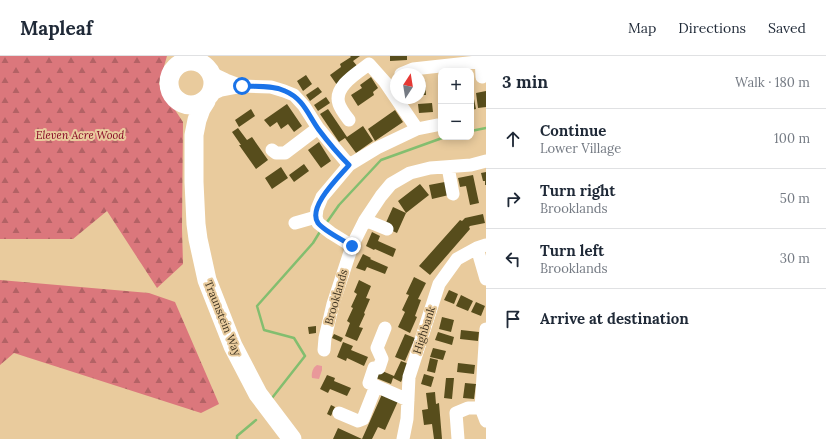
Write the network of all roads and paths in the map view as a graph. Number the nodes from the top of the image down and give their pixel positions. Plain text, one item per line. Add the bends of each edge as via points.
1 (483, 60) edge
2 (175, 63) edge
3 (202, 64) edge
4 (438, 68) edge
5 (453, 68) edge
6 (426, 69) edge
7 (390, 78) edge
8 (480, 78) edge
9 (242, 86) junction
10 (208, 98) junction
11 (178, 102) junction
12 (404, 104) edge
13 (349, 120) dead end
14 (437, 125) dead end
15 (318, 128) junction
16 (417, 129) junction
17 (194, 135) junction
18 (282, 154) dead end
19 (486, 161) edge
20 (349, 165) junction
21 (448, 167) junction
22 (453, 194) dead end
23 (317, 220) junction
24 (365, 220) junction
25 (295, 223) dead end
26 (387, 229) dead end
27 (352, 246) junction
28 (481, 246) edge
29 (486, 278) edge
30 (385, 328) dead end
31 (486, 329) edge
32 (324, 350) dead end
33 (376, 386) junction
34 (408, 400) junction
35 (481, 408) junction
36 (339, 414) dead end
37 (486, 421) edge
38 (292, 439) edge
39 (403, 439) edge
40 (458, 439) edge

1 - 5 street
1 - 8 street
2 - 3 highway via 178,65 193,61
2 - 11 highway via 168,84
3 - 9 street via 226,80
3 - 10 highway via 213,81
4 - 6 street
7 - 13 street via 369,64 342,86 338,96 339,104
9 - 10 street via 221,90
9 - 15 street via 284,90 304,106
10 - 11 highway via 192,106
10 - 17 highway, Traunstein Way via 199,115
11 - 17 highway, Traunstein Way
12 - 16 street
14 - 16 street
15 - 18 street
15 - 20 street
16 - 20 street
17 - 38 highway, Traunstein Way via 196,224 206,280 233,346 258,394
19 - 21 street, Brooklands
20 - 23 street via 322,197 316,209
21 - 22 street
21 - 24 street, Brooklands via 430,168 399,178 380,196
23 - 25 street
23 - 27 street via 331,233
24 - 26 street
24 - 27 street, Brooklands
27 - 32 street, Brooklands via 333,304
28 - 29 street
28 - 34 street, Highbank via 457,259 439,284 409,377
30 - 33 street via 377,348 382,359 378,368 374,368 369,383
31 - 35 street
33 - 34 street
33 - 36 street via 363,419 358,421
34 - 39 street, Highbank
35 - 37 street
35 - 40 street via 468,408 456,413

